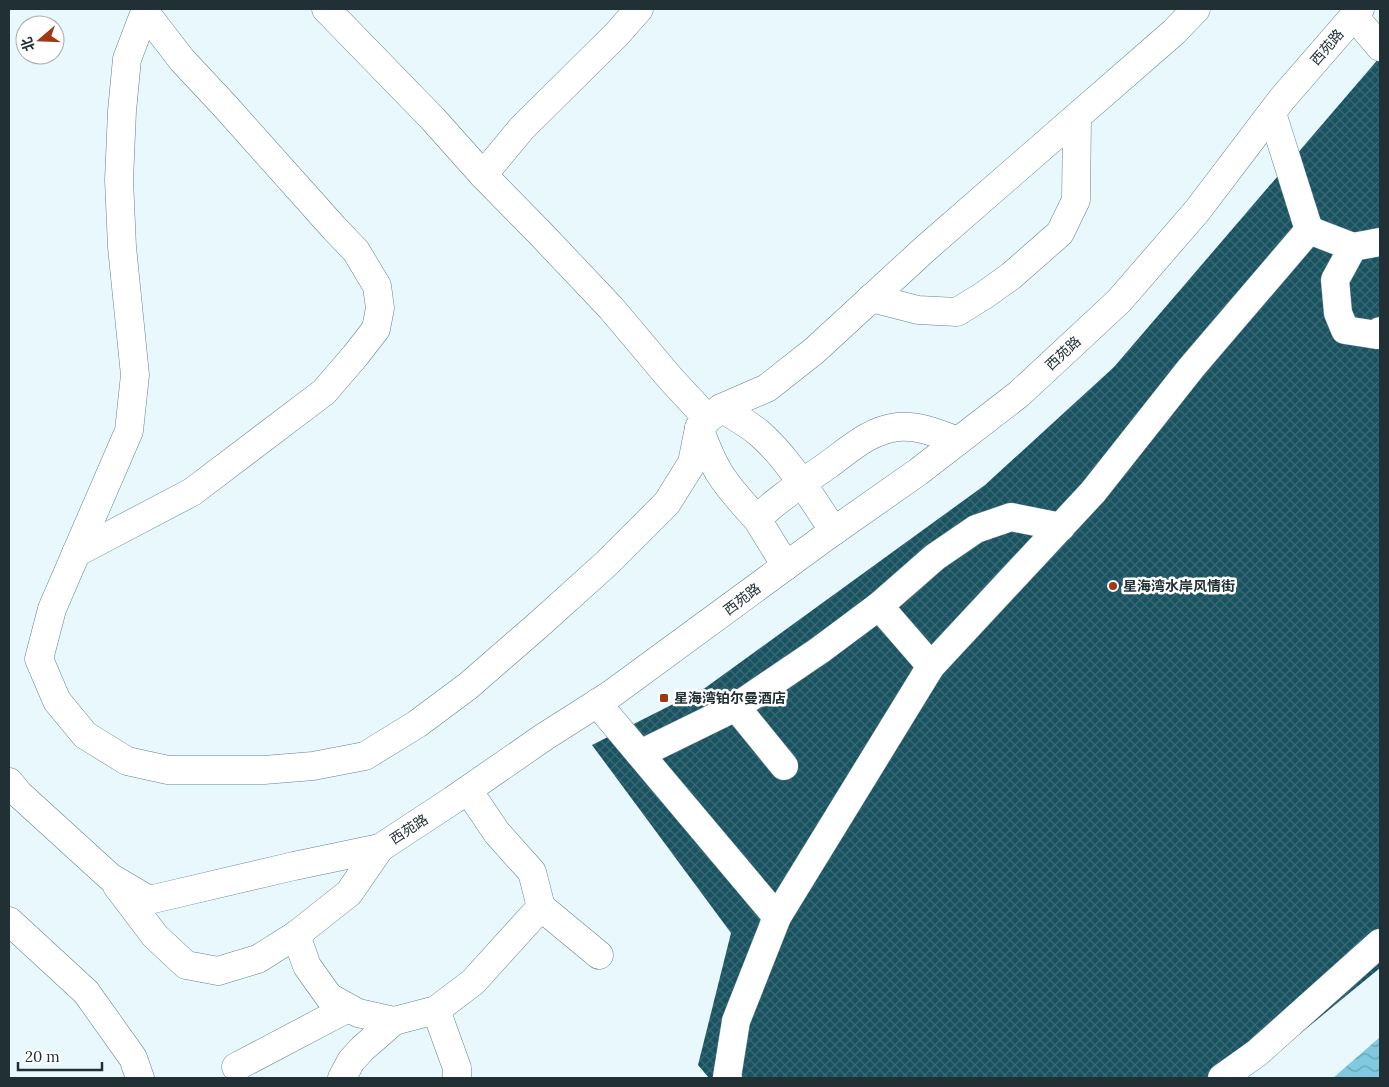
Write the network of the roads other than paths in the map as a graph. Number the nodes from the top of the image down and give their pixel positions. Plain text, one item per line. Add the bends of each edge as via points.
1 (326, 9) edge
2 (639, 9) edge
3 (1196, 9) edge
4 (145, 10) edge
5 (1357, 12) edge
6 (1380, 47) edge
7 (1272, 113) junction
8 (1077, 118) junction
9 (483, 175) junction
10 (1308, 230) junction
11 (1380, 242) edge
12 (1353, 247) junction
13 (871, 298) junction
14 (1380, 331) edge
15 (709, 418) junction
16 (958, 441) junction
17 (801, 483) junction
18 (757, 519) junction
19 (1061, 526) junction
20 (834, 531) junction
21 (76, 553) junction
22 (786, 566) junction
23 (879, 606) junction
24 (931, 666) junction
25 (597, 703) junction
26 (736, 707) junction
27 (640, 754) junction
28 (784, 766) dead end
29 (468, 790) junction
30 (12, 794) edge
31 (380, 848) junction
32 (110, 877) junction
33 (541, 907) junction
34 (777, 917) junction
35 (9, 921) edge
36 (296, 935) junction
37 (1380, 943) edge
38 (599, 955) dead end
39 (348, 1008) junction
40 (436, 1010) junction
41 (394, 1021) junction
42 (236, 1067) dead end
43 (140, 1078) edge
44 (342, 1078) edge
45 (457, 1078) edge
46 (728, 1078) edge
47 (1222, 1078) edge

1 - 9 street
2 - 9 street via 618,34 522,128
3 - 8 street
4 - 21 street via 127,59 119,180 135,376 129,431
4 - 21 street via 182,60 356,251 377,286 380,308 376,329 324,392 192,492
5 - 6 street
5 - 7 street, 西苑路
7 - 10 street
7 - 16 street, 西苑路 via 1197,211 1119,301 1019,394
8 - 13 street
8 - 13 street via 1076,200 1060,233 1012,276 957,312 918,310
9 - 15 street via 611,308 670,378
10 - 12 street
10 - 19 street
11 - 12 street
12 - 14 street via 1335,280 1338,313 1345,330 1377,335
13 - 15 street via 814,351 767,388
15 - 17 street via 744,422 777,451
15 - 18 street via 710,454 720,474
15 - 21 street via 692,463 667,503 607,563 468,686 417,724 365,756 313,766 264,770 168,770 127,762 85,735 57,700 39,659 52,609
16 - 17 street via 926,429 899,427 878,432 856,443
16 - 20 street, 西苑路
17 - 18 street
17 - 20 street
18 - 22 street
19 - 23 street via 1011,517 976,529 935,557
19 - 24 street
20 - 22 street, 西苑路
22 - 25 street, 西苑路
23 - 24 street
23 - 26 street
24 - 34 street
25 - 27 street
25 - 29 street, 西苑路
26 - 27 street
26 - 28 street
27 - 34 street
29 - 31 street, 西苑路
29 - 33 street via 497,833 532,872
30 - 32 street, 西苑路
31 - 32 street, 西苑路 via 149,900
31 - 36 street via 349,893
32 - 36 street via 155,936 186,965 218,971 258,959
33 - 38 street
33 - 40 street via 473,982
34 - 46 street via 736,1022
35 - 43 street via 86,992 133,1058
36 - 39 street via 313,977 329,997
37 - 47 street via 1257,1053
39 - 41 street
39 - 42 street
40 - 41 street
40 - 45 street via 457,1068
41 - 44 street via 363,1048

